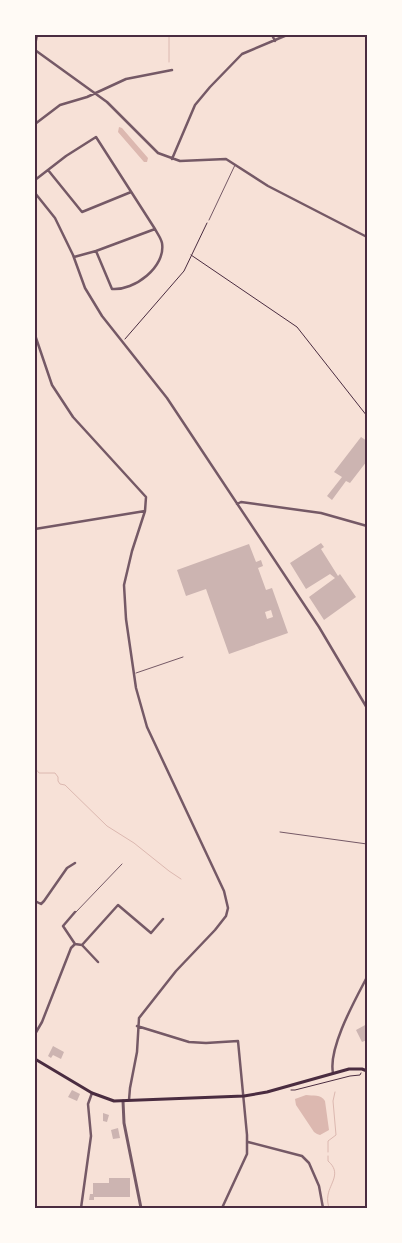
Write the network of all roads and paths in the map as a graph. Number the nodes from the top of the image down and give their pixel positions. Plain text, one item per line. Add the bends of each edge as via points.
1 (37, 35) edge
2 (272, 35) edge
3 (287, 35) edge
4 (275, 41) junction
5 (35, 45) edge
6 (35, 50) edge
7 (172, 70) dead end
8 (96, 93) junction
9 (35, 124) edge
10 (172, 159) junction
11 (235, 164) junction
12 (48, 170) junction
13 (35, 180) edge
14 (131, 192) junction
15 (35, 193) edge
16 (209, 220) joint
17 (154, 229) junction
18 (367, 237) edge
19 (96, 251) junction
20 (191, 255) junction
21 (74, 257) junction
22 (35, 335) edge
23 (122, 341) junction
24 (367, 416) edge
25 (237, 504) junction
26 (145, 511) junction
27 (367, 526) edge
28 (35, 529) edge
29 (184, 657) dead end
30 (135, 674) junction
31 (367, 708) edge
32 (280, 832) dead end
33 (367, 844) edge
34 (75, 863) dead end
35 (122, 864) dead end
36 (35, 901) edge
37 (75, 912) joint
38 (163, 919) dead end
39 (76, 944) junction
40 (82, 945) junction
41 (98, 962) dead end
42 (367, 977) edge
43 (138, 1026) junction
44 (35, 1034) edge
45 (35, 1059) edge
46 (367, 1071) edge
47 (333, 1073) junction
48 (360, 1075) dead end
49 (288, 1090) dead end
50 (92, 1093) junction
51 (244, 1096) junction
52 (129, 1100) junction
53 (123, 1101) junction
54 (247, 1142) junction
55 (81, 1208) edge
56 (141, 1208) edge
57 (222, 1208) edge
58 (323, 1208) edge

1 - 5 street
2 - 4 street
3 - 4 street
4 - 10 street via 242,54 210,87 195,105
6 - 8 street
7 - 8 street via 126,79
8 - 9 street via 60,104
8 - 10 street via 158,153
10 - 11 street via 222,159
11 - 16 lane
11 - 18 street via 268,186
12 - 13 street
12 - 14 street via 82,212
12 - 14 street via 96,136
14 - 17 street
15 - 21 street via 55,218
16 - 20 path
17 - 19 street
17 - 19 street via 162,242 161,258 144,279 119,290 112,289
19 - 21 street
20 - 23 path via 184,271
20 - 24 path via 297,327
21 - 23 street via 88,293
22 - 26 street via 52,385 74,417 141,490 146,500
23 - 25 street via 167,398
25 - 27 street via 321,513
25 - 31 street via 319,627
26 - 28 street
26 - 30 street via 124,585
29 - 30 lane
30 - 43 street via 147,727 227,897 228,908 215,930 143,1010
32 - 33 lane
34 - 36 street via 67,868 41,904
35 - 37 lane
37 - 39 street via 63,926
38 - 40 street via 151,933 118,905
39 - 40 street
39 - 44 street via 71,948
40 - 41 street
42 - 47 street via 346,1015 334,1055
43 - 51 street via 189,1042 238,1041
43 - 52 street
45 - 50 main road
46 - 47 main road via 349,1069
47 - 51 main road
48 - 49 path
50 - 53 main road
50 - 55 street via 88,1104 91,1136
51 - 52 main road
51 - 54 street
52 - 53 main road
53 - 56 street via 124,1123
54 - 57 street via 244,1162
54 - 58 street via 302,1156 309,1163

